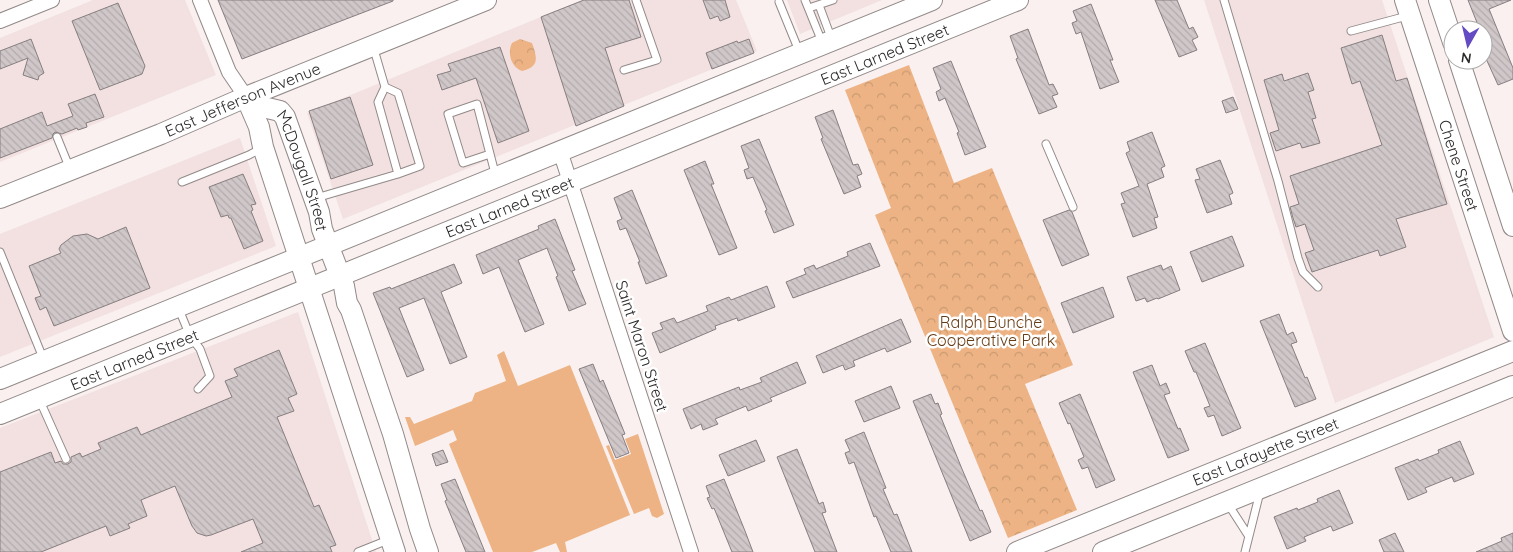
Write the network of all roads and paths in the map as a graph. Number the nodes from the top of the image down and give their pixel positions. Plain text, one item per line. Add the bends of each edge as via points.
1 (52, 0) edge
2 (200, 0) edge
3 (486, 0) edge
4 (636, 0) edge
5 (805, 0) edge
6 (833, 0) edge
7 (932, 0) edge
8 (1017, 0) edge
9 (1224, 0) edge
10 (779, 2) dead end
11 (819, 5) junction
12 (809, 8) junction
13 (1442, 9) edge
14 (1410, 15) edge
15 (0, 21) edge
16 (1352, 31) dead end
17 (827, 43) junction
18 (373, 46) junction
19 (796, 55) junction
20 (624, 70) dead end
21 (1462, 70) edge
22 (282, 82) junction
23 (385, 87) junction
24 (804, 87) junction
25 (246, 97) junction
26 (282, 113) junction
27 (57, 137) dead end
28 (594, 137) junction
29 (293, 138) junction
30 (1046, 144) dead end
31 (263, 147) junction
32 (560, 151) junction
33 (490, 154) junction
34 (531, 163) junction
35 (1493, 165) junction
36 (605, 168) junction
37 (70, 170) junction
38 (398, 174) junction
39 (496, 177) junction
40 (1463, 177) junction
41 (182, 182) dead end
42 (570, 182) junction
43 (540, 195) junction
44 (0, 198) edge
45 (316, 204) junction
46 (1073, 207) dead end
47 (287, 219) junction
48 (1513, 226) edge
49 (365, 230) junction
50 (327, 245) junction
51 (0, 252) edge
52 (299, 258) junction
53 (374, 262) junction
54 (270, 269) junction
55 (340, 276) junction
56 (1318, 287) dead end
57 (309, 288) junction
58 (278, 301) junction
59 (178, 307) junction
60 (352, 314) junction
61 (1511, 319) edge
62 (320, 320) junction
63 (190, 336) junction
64 (1513, 351) edge
65 (44, 361) junction
66 (1483, 363) junction
67 (0, 379) edge
68 (198, 389) dead end
69 (1504, 390) edge
70 (38, 398) junction
71 (0, 414) edge
72 (66, 459) dead end
73 (1215, 472) junction
74 (1260, 489) junction
75 (1228, 502) junction
76 (420, 529) junction
77 (1248, 535) junction
78 (393, 546) edge
79 (358, 552) edge
80 (428, 552) edge
81 (691, 552) edge
82 (1017, 552) edge
83 (1103, 552) edge
84 (1245, 552) edge

1 - 15 street
2 - 25 street via 229,72
3 - 18 street, East Jefferson Avenue
4 - 20 lane via 657,60
5 - 12 lane
6 - 11 lane
7 - 17 street, East Larned Street
8 - 24 street, East Larned Street
9 - 56 lane via 1298,258 1303,272
10 - 19 lane
11 - 12 lane
11 - 17 lane
12 - 17 lane
13 - 14 street
14 - 16 lane
14 - 40 street, Chene Street
17 - 19 street, East Larned Street
18 - 22 street, East Jefferson Avenue
18 - 23 lane
19 - 24 street
19 - 28 street, East Larned Street
21 - 35 street, Chene Street
22 - 25 street, East Jefferson Avenue
22 - 26 street via 275,92
23 - 38 lane via 378,102
23 - 38 lane via 398,93 420,166
24 - 36 street, East Larned Street
25 - 26 street, McDougall Street
25 - 31 street, McDougall Street
25 - 37 street, East Jefferson Avenue
26 - 29 street, McDougall Street
27 - 37 lane
28 - 32 street, East Larned Street
28 - 36 street via 590,154
29 - 31 street via 285,131 275,131 267,137
29 - 45 street, McDougall Street
30 - 46 lane
31 - 41 lane
31 - 47 street, McDougall Street
32 - 34 street, East Larned Street
32 - 42 street, Saint Maron Street
33 - 33 lane via 477,104 448,114 463,163
33 - 39 lane
34 - 39 street, East Larned Street
34 - 43 street via 542,177
35 - 40 street
35 - 48 street, Chene Street
36 - 42 street, East Larned Street
37 - 44 street, East Jefferson Avenue
38 - 45 lane
39 - 49 street, East Larned Street
40 - 61 street, Chene Street
42 - 43 street, East Larned Street
42 - 81 street, Saint Maron Street
43 - 53 street, East Larned Street
45 - 47 street via 313,219 306,224
45 - 50 street, McDougall Street
47 - 52 street, McDougall Street
49 - 50 street, East Larned Street
49 - 53 street via 361,249
50 - 52 street, East Larned Street
50 - 55 street, McDougall Street
51 - 65 lane
52 - 54 street, East Larned Street
52 - 57 street, McDougall Street
53 - 55 street, East Larned Street
54 - 58 street via 280,283
54 - 59 street, East Larned Street
55 - 57 street, East Larned Street
55 - 60 street, McDougall Street
57 - 58 street, East Larned Street
57 - 62 street, McDougall Street
58 - 63 street, East Larned Street
59 - 63 lane
59 - 65 street, East Larned Street
60 - 62 street via 346,308 333,308
60 - 76 street, McDougall Street via 393,434
62 - 78 street, McDougall Street
63 - 68 lane via 200,350 210,376
63 - 70 street, East Larned Street
64 - 66 street, East Lafayette Street
65 - 67 street, East Larned Street
66 - 69 street via 1497,375
66 - 73 street, East Lafayette Street
69 - 74 street, East Lafayette Street
70 - 71 street, East Larned Street
70 - 72 lane
73 - 75 street
73 - 82 street, East Lafayette Street
74 - 75 street, East Lafayette Street
74 - 77 lane
75 - 77 lane
75 - 83 street, East Lafayette Street
76 - 78 street
76 - 80 street, McDougall Street
77 - 84 lane
78 - 79 lane

